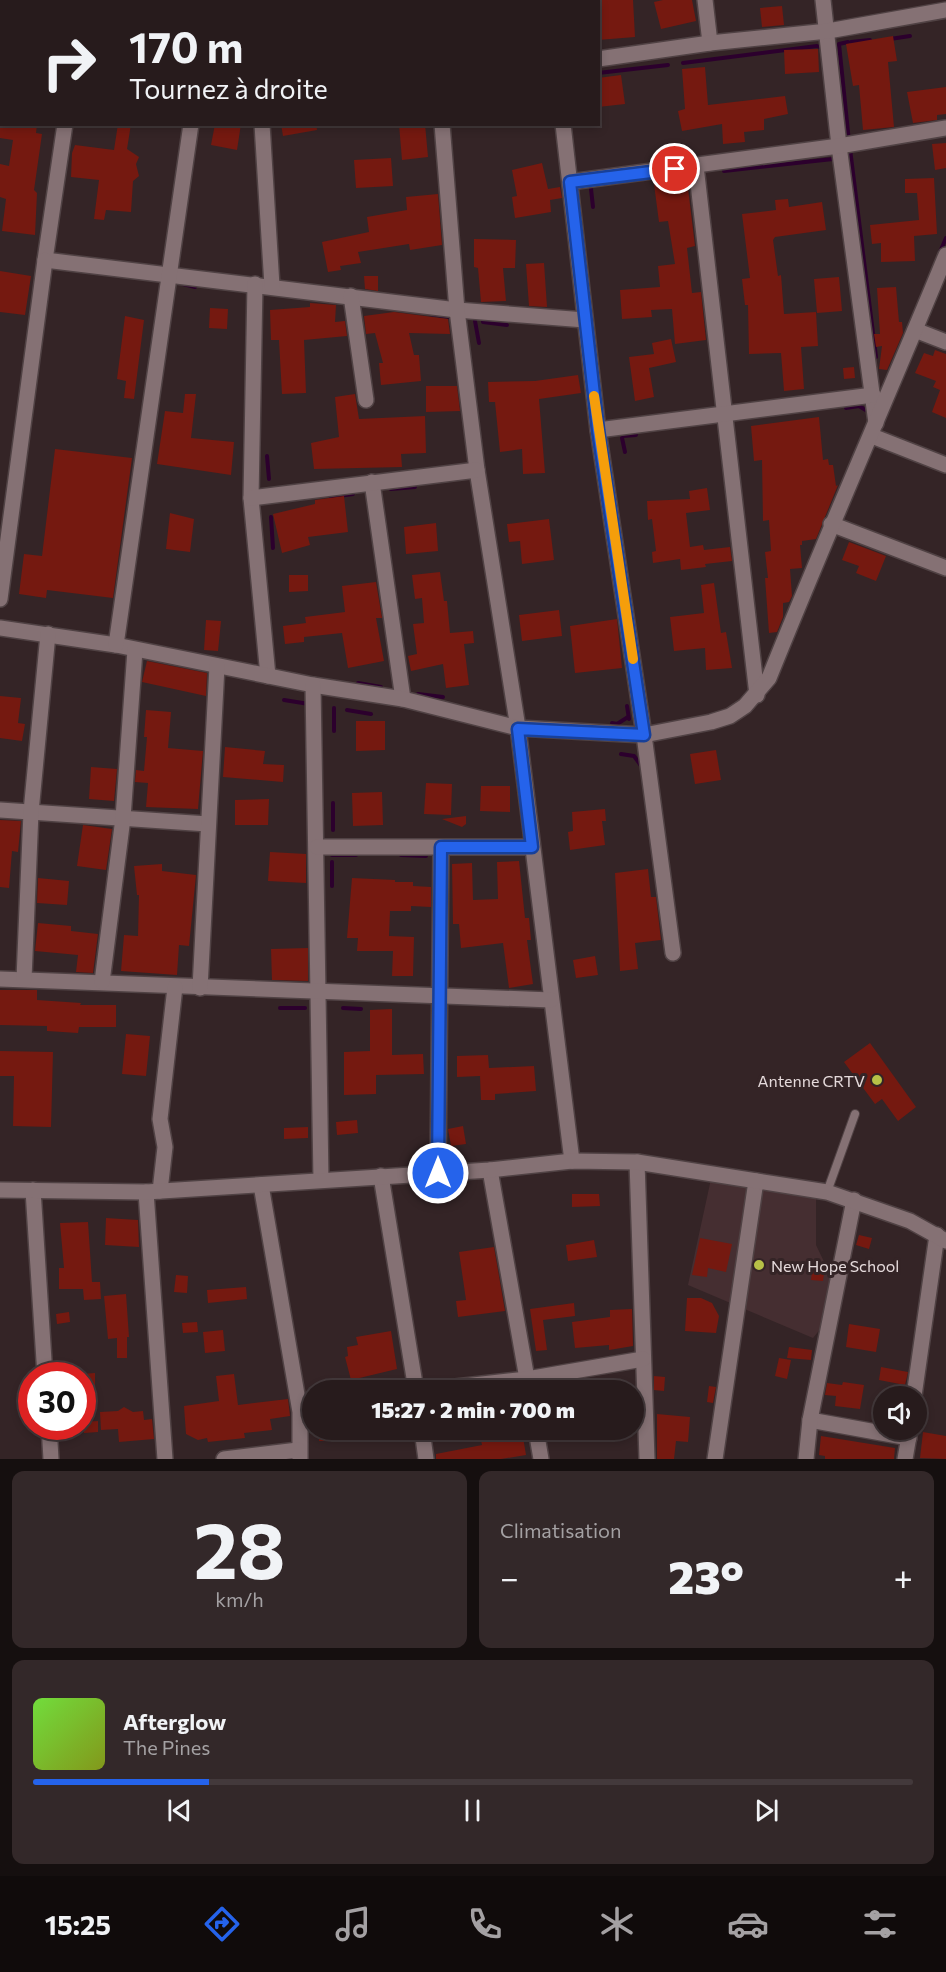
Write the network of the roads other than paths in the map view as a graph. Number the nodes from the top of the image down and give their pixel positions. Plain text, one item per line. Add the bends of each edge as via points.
1 (705, 0) edge
2 (824, 0) edge
3 (945, 7) edge
4 (828, 31) junction
5 (710, 43) junction
6 (600, 59) edge
7 (65, 126) edge
8 (191, 126) edge
9 (262, 126) edge
10 (442, 126) edge
11 (563, 126) edge
12 (946, 128) edge
13 (838, 146) junction
14 (696, 166) junction
15 (570, 182) junction
16 (946, 255) edge
17 (45, 260) junction
18 (167, 275) junction
19 (255, 284) junction
20 (272, 286) junction
21 (351, 296) junction
22 (457, 310) junction
23 (585, 320) junction
24 (915, 330) junction
25 (946, 342) edge
26 (873, 395) junction
27 (366, 400) dead end
28 (724, 413) junction
29 (598, 430) junction
30 (874, 431) junction
31 (946, 465) edge
32 (477, 470) junction
33 (372, 482) junction
34 (251, 498) junction
35 (831, 524) junction
36 (946, 568) edge
37 (0, 599) edge
38 (0, 628) edge
39 (48, 634) junction
40 (116, 645) junction
41 (135, 650) junction
42 (217, 666) junction
43 (268, 676) junction
44 (314, 685) junction
45 (757, 695) junction
46 (403, 699) junction
47 (518, 729) junction
48 (644, 735) junction
49 (0, 810) edge
50 (31, 812) junction
51 (123, 818) junction
52 (208, 824) junction
53 (317, 847) junction
54 (441, 847) junction
55 (532, 847) junction
56 (673, 953) dead end
57 (0, 979) edge
58 (24, 980) junction
59 (102, 982) junction
60 (175, 987) junction
61 (200, 988) junction
62 (320, 991) junction
63 (439, 995) junction
64 (551, 1000) junction
65 (855, 1114) dead end
66 (572, 1161) junction
67 (637, 1162) junction
68 (490, 1170) junction
69 (438, 1173) junction
70 (381, 1176) junction
71 (321, 1180) junction
72 (756, 1181) junction
73 (261, 1185) junction
74 (0, 1190) edge
75 (33, 1191) junction
76 (153, 1191) junction
77 (827, 1192) junction
78 (854, 1200) junction
79 (942, 1238) edge
80 (643, 1359) junction
81 (44, 1362) edge
82 (414, 1380) edge
83 (527, 1380) edge
84 (550, 1380) edge
85 (916, 1386) edge
86 (302, 1391) edge
87 (810, 1420) junction
88 (873, 1429) edge
89 (302, 1436) edge
90 (50, 1440) edge
91 (423, 1440) edge
92 (538, 1440) edge
93 (908, 1440) edge
94 (299, 1454) edge
95 (51, 1459) edge
96 (165, 1459) edge
97 (224, 1459) edge
98 (426, 1459) edge
99 (541, 1459) edge
100 (646, 1459) edge
101 (715, 1459) edge
102 (806, 1459) edge
103 (905, 1459) edge

1 - 5 street
2 - 4 street
3 - 4 street
4 - 5 street
4 - 13 street
5 - 6 street
7 - 17 street
8 - 18 street
9 - 20 street
10 - 22 street
11 - 15 street
12 - 13 street
13 - 14 street
13 - 26 street
14 - 15 street
14 - 28 street
15 - 23 street
16 - 24 street
17 - 18 street
17 - 37 street
18 - 19 street
18 - 40 street
19 - 20 street
19 - 34 street
20 - 21 street
21 - 22 street
21 - 27 street
22 - 23 street
22 - 32 street
23 - 29 street
24 - 25 street
24 - 30 street
26 - 28 street
26 - 30 street
28 - 29 street
28 - 45 street
29 - 48 street
30 - 31 street
30 - 35 street
32 - 33 street
32 - 47 street
33 - 34 street
33 - 46 street
34 - 43 street
35 - 36 street
35 - 45 street via 770,678
38 - 39 street
39 - 40 street
39 - 50 street
40 - 41 street
41 - 42 street
41 - 51 street
42 - 43 street
42 - 52 street
43 - 44 street
44 - 46 street
44 - 53 street
45 - 48 street via 729,716
46 - 47 street
47 - 48 street
47 - 55 street
48 - 56 street
49 - 50 street
50 - 51 street
50 - 58 street
51 - 52 street
51 - 59 street
52 - 61 street
53 - 54 street
53 - 62 street
54 - 55 street
54 - 63 street
55 - 64 street
57 - 58 street
58 - 59 street
59 - 60 street
60 - 61 street
60 - 76 street via 160,1119 165,1147
61 - 62 street
62 - 63 street
62 - 71 street
63 - 64 street
63 - 69 street
64 - 66 street
65 - 77 lane
66 - 67 street
66 - 68 street
67 - 72 street
67 - 80 street
68 - 69 street
68 - 83 street
69 - 70 street
70 - 71 street
70 - 82 street
71 - 73 street
72 - 77 street
72 - 101 street
73 - 76 street
73 - 86 street
74 - 75 street
75 - 76 street
75 - 81 street
76 - 96 street
77 - 78 street
78 - 79 street
78 - 87 street
79 - 85 street
80 - 84 street
80 - 100 street
87 - 88 street
87 - 102 street
89 - 94 street
90 - 95 street
91 - 98 street
92 - 99 street
93 - 103 street
94 - 97 street

